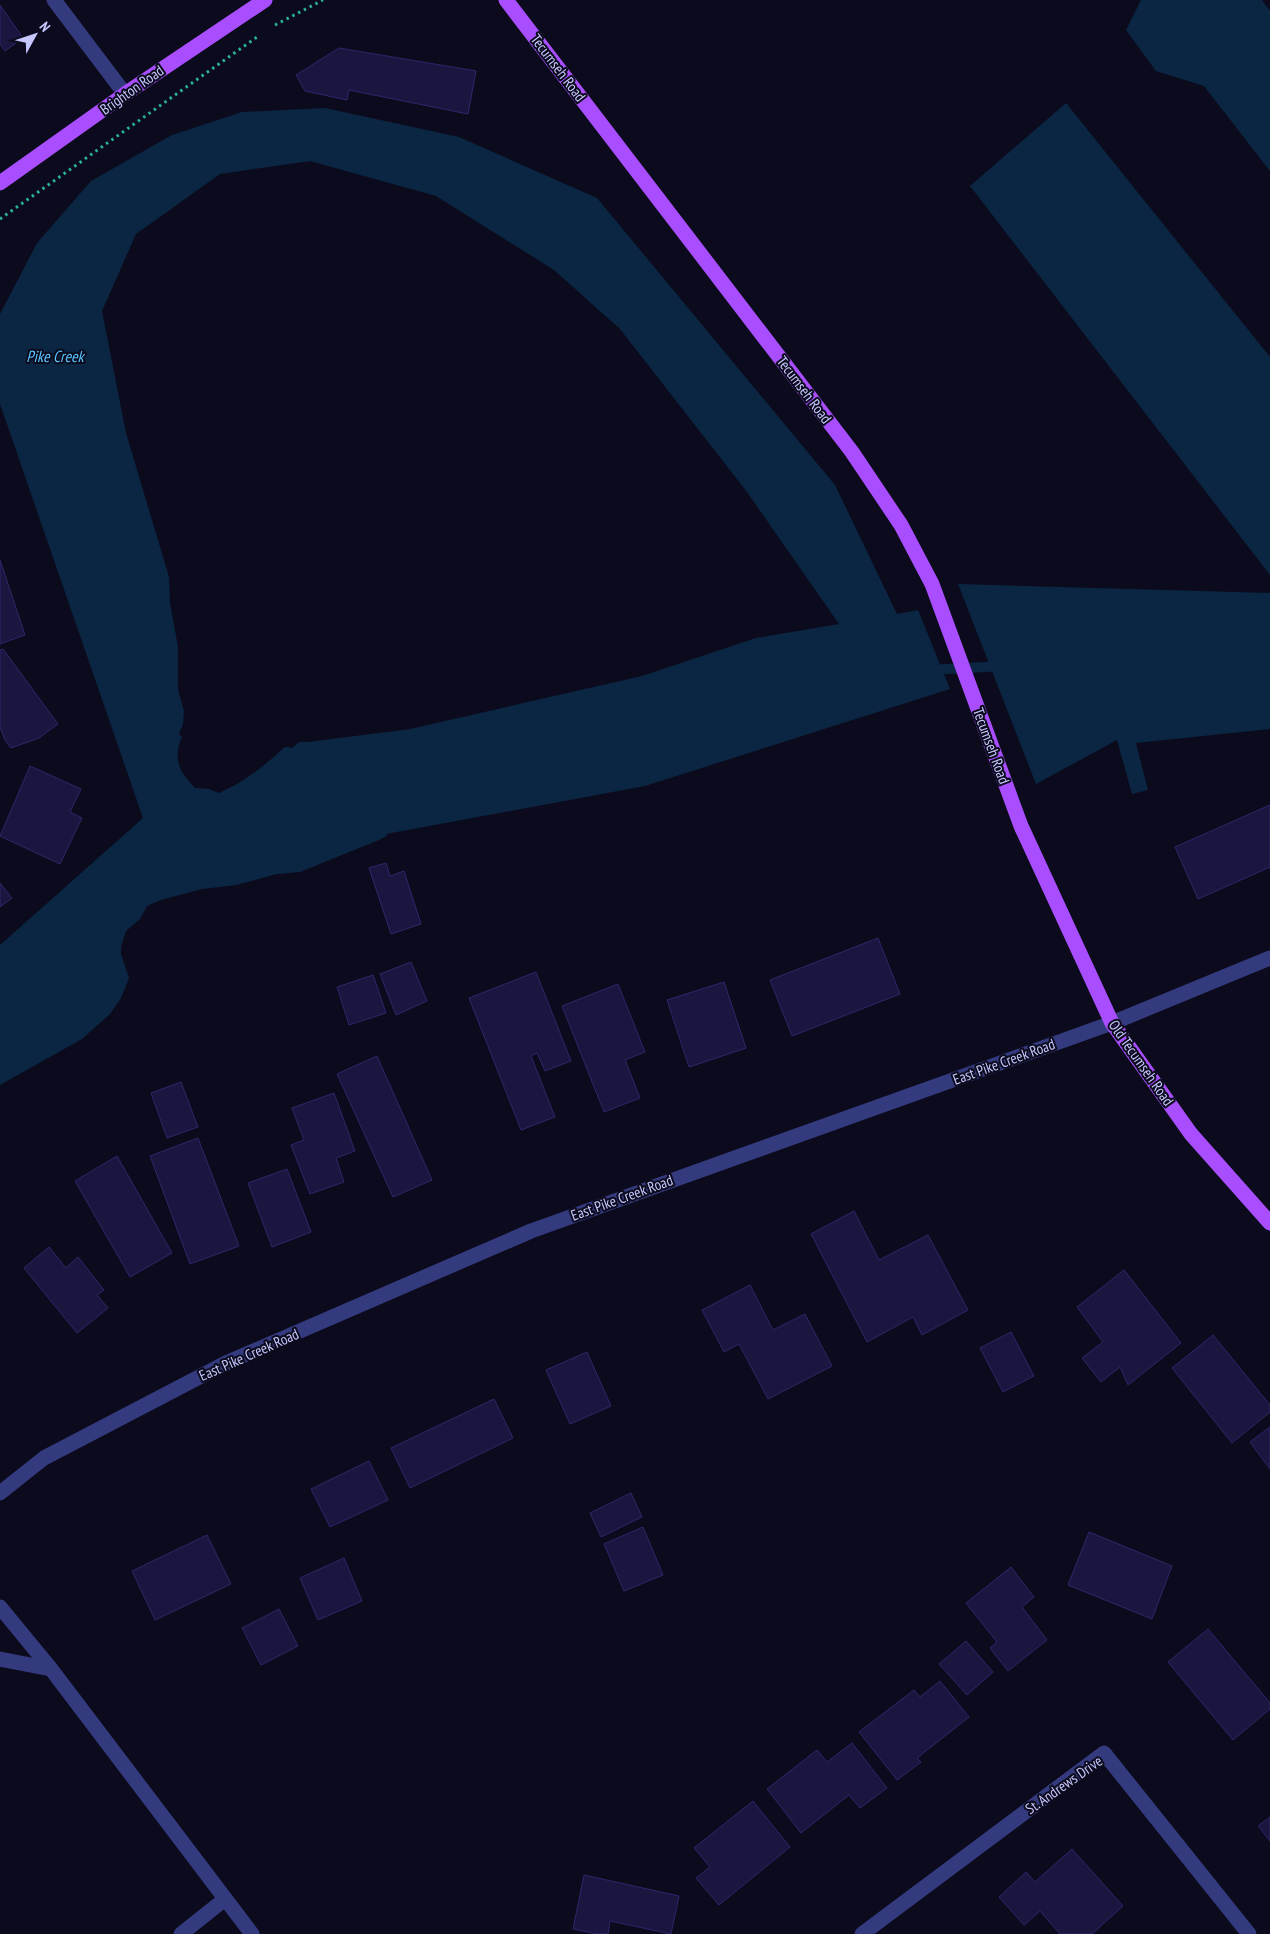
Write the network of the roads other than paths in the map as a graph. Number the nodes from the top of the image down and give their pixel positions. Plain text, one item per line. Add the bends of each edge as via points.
1 (54, 0) edge
2 (265, 0) edge
3 (506, 0) edge
4 (125, 94) junction
5 (0, 183) edge
6 (1020, 826) joint
7 (1270, 958) edge
8 (1112, 1024) junction
9 (1270, 1223) edge
10 (0, 1493) edge
11 (0, 1606) edge
12 (0, 1659) edge
13 (51, 1669) junction
14 (225, 1899) junction
15 (181, 1934) edge
16 (252, 1934) edge
17 (862, 1934) edge
18 (1249, 1934) edge

1 - 4 street
2 - 4 main road, Brighton Road
3 - 6 main road, Tecumseh Road via 852,452 900,525 932,584
4 - 5 main road, Brighton Road
6 - 8 main road, Old Tecumseh Road
7 - 8 street, East Pike Creek Road
8 - 9 main road, Old Tecumseh Road via 1191,1134
8 - 10 street, East Pike Creek Road via 531,1231 226,1363 44,1458
11 - 13 street
12 - 13 street
13 - 14 street
14 - 15 street
14 - 16 street
17 - 18 street, St. Andrews Drive via 1104,1753

